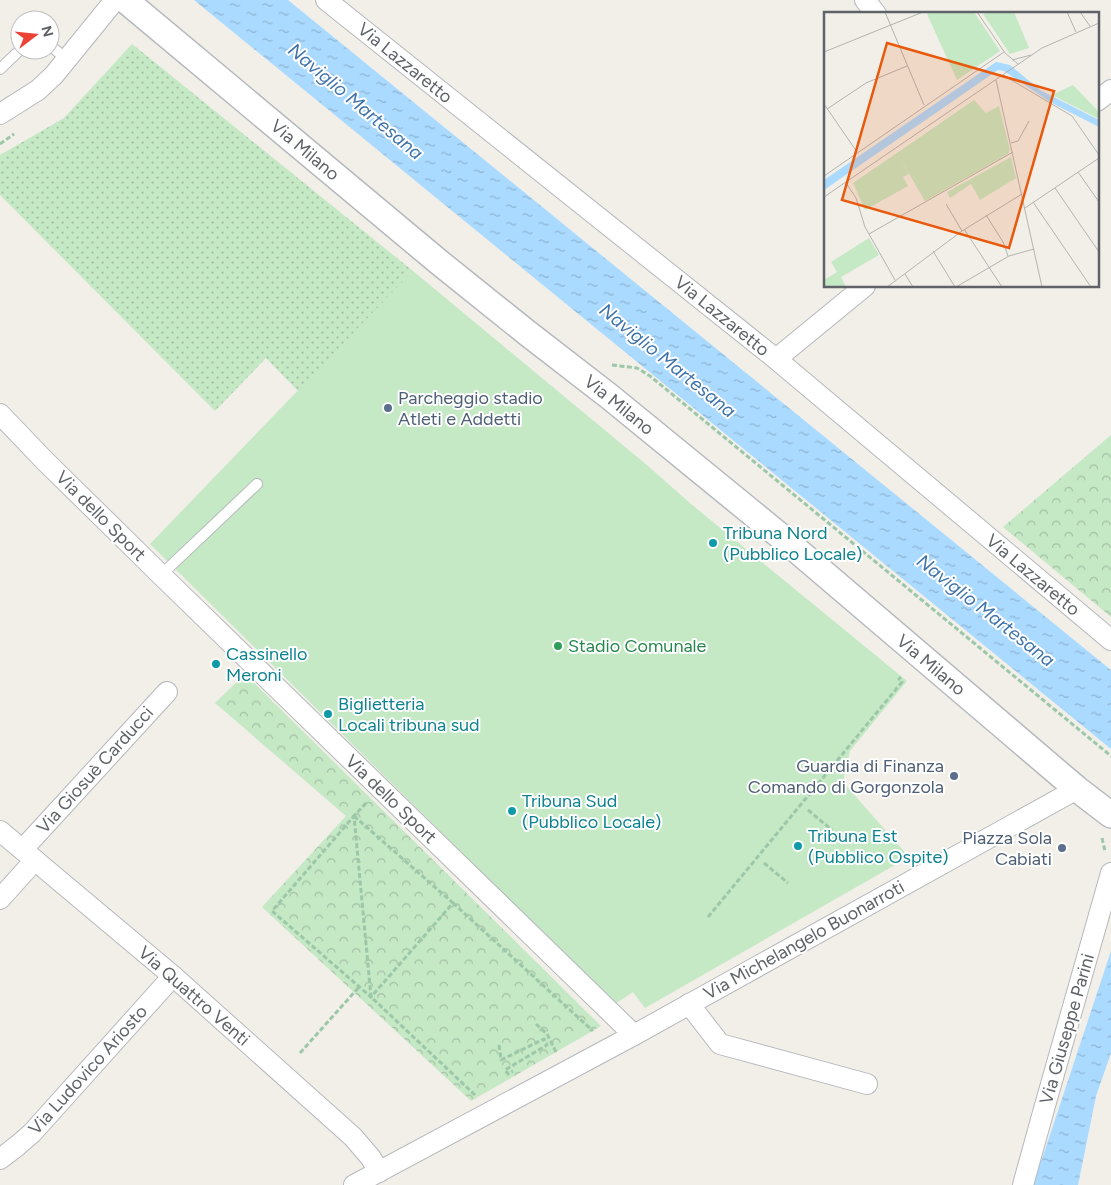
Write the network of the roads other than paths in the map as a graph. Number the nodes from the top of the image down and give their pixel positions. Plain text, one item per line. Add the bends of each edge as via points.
1 (115, 0) edge
2 (125, 0) edge
3 (865, 0) edge
4 (339, 4) edge
5 (874, 12) edge
6 (60, 54) edge
7 (10, 60) edge
8 (67, 60) junction
9 (0, 70) edge
10 (1111, 90) edge
11 (1098, 100) edge
12 (0, 114) edge
13 (863, 288) edge
14 (776, 359) junction
15 (0, 414) edge
16 (257, 484) dead end
17 (161, 575) junction
18 (1111, 640) edge
19 (167, 692) dead end
20 (1077, 789) junction
21 (1111, 814) edge
22 (0, 831) edge
23 (29, 854) junction
24 (1111, 873) edge
25 (0, 899) edge
26 (173, 976) junction
27 (689, 1004) junction
28 (634, 1035) junction
29 (867, 1084) dead end
30 (0, 1159) edge
31 (379, 1172) junction
32 (354, 1185) edge
33 (1023, 1185) edge

1 - 8 street
2 - 20 street, Via Milano via 440,263 779,535
3 - 5 street
4 - 14 street, Via Lazzaretto
6 - 8 lane
7 - 9 lane
8 - 12 street via 38,90
10 - 11 street
13 - 14 street
14 - 18 street, Via Lazzaretto
15 - 17 street, Via dello Sport
16 - 17 lane
17 - 28 street, Via dello Sport
19 - 23 street, Via Giosuè Carducci
20 - 21 street, Via Milano
20 - 27 street, Via Michelangelo Buonarroti
22 - 23 street, Via Quattro Venti
23 - 25 street, Via Giosuè Carducci
23 - 26 street, Via Quattro Venti
24 - 33 street, Via Giuseppe Parini
26 - 30 street, Via Ludovico Ariosto via 32,1133
26 - 31 street, Via Quattro Venti via 352,1136
27 - 28 street, Via Michelangelo Buonarroti
27 - 29 street, Via Michelangelo Buonarroti via 720,1044
28 - 31 street, Via Michelangelo Buonarroti
31 - 32 street, Via Michelangelo Buonarroti

